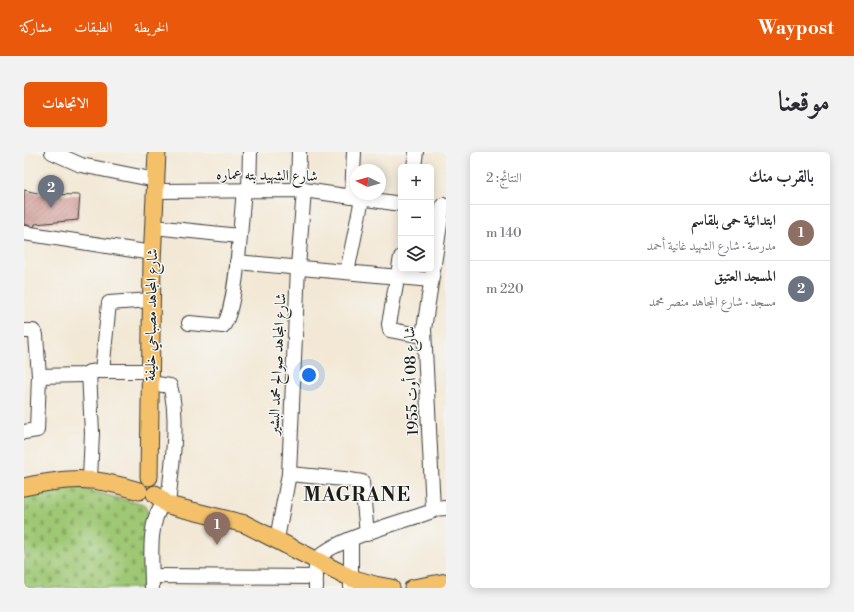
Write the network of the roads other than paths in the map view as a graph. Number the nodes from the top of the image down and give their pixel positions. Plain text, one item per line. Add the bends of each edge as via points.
1 (55, 152) edge
2 (157, 152) edge
3 (250, 152) edge
4 (299, 152) edge
5 (354, 152) edge
6 (416, 152) edge
7 (355, 164) edge
8 (414, 164) edge
9 (156, 185) junction
10 (246, 190) junction
11 (301, 190) junction
12 (350, 197) edge
13 (357, 200) edge
14 (372, 200) edge
15 (398, 204) edge
16 (440, 205) edge
17 (154, 227) junction
18 (24, 233) edge
19 (239, 236) junction
20 (152, 253) junction
21 (237, 262) junction
22 (298, 267) junction
23 (347, 272) junction
24 (398, 272) edge
25 (397, 277) junction
26 (431, 280) junction
27 (151, 300) junction
28 (189, 323) dead end
29 (24, 331) edge
30 (424, 336) junction
31 (95, 372) junction
32 (39, 376) junction
33 (150, 377) junction
34 (24, 432) edge
35 (289, 474) junction
36 (90, 479) junction
37 (24, 487) edge
38 (148, 491) junction
39 (439, 509) edge
40 (367, 534) junction
41 (277, 539) junction
42 (351, 539) junction
43 (318, 560) junction
44 (152, 582) edge
45 (316, 582) edge
46 (446, 582) edge
47 (351, 583) edge
48 (391, 588) edge
49 (413, 588) edge

1 - 9 street, شارع الشهيد بته عماره via 81,165
2 - 9 main road, شارع المجاهد مصباحي خليفة
3 - 10 street
4 - 11 street, شارع المجاهد صوالح محمد البشير
5 - 7 street
6 - 8 street
9 - 10 street, شارع الشهيد بته عماره
9 - 17 main road, شارع المجاهد مصباحي خليفة
10 - 11 street, شارع الشهيد بته عماره
10 - 19 street
11 - 12 street, شارع الشهيد بته عماره
11 - 22 street, شارع المجاهد صوالح محمد البشير
13 - 23 street
14 - 15 street, شارع الشهيد بته عماره
16 - 26 street, شارع 08 أوت 1955
17 - 19 street
17 - 20 main road, شارع المجاهد مصباحي خليفة
18 - 20 street
19 - 21 street
20 - 27 main road, شارع المجاهد مصباحي خليفة
21 - 22 street
21 - 28 street via 228,320 223,326
22 - 23 street
22 - 35 street, شارع المجاهد صوالح محمد البشير
23 - 25 street
24 - 25 street
25 - 26 street
25 - 30 street via 390,330
26 - 30 street, شارع 08 أوت 1955
27 - 31 street via 109,302
27 - 33 main road, شارع المجاهد مصباحي خليفة
29 - 32 street via 33,331 36,335
30 - 39 street, شارع 08 أوت 1955
31 - 32 street via 82,375
31 - 33 street
31 - 36 street
32 - 34 street via 37,430
33 - 38 main road, شارع المجاهد مصباحي خليفة
33 - 38 street via 170,386 174,397 174,420
35 - 40 street via 362,482
35 - 41 street, شارع المجاهد صوالح محمد البشير
36 - 37 main road via 58,480
36 - 38 main road
38 - 41 main road via 233,520
38 - 44 street via 156,514 153,529
39 - 40 street
40 - 42 street
41 - 43 main road
42 - 43 street via 326,550
42 - 47 street
43 - 45 street
43 - 47 main road
44 - 45 street
46 - 49 main road
47 - 48 main road

